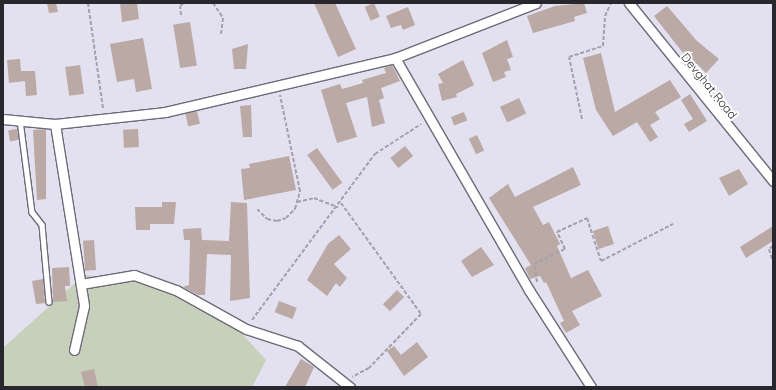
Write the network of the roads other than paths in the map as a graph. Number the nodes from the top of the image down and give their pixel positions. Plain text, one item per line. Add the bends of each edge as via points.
1 (536, 3) edge
2 (629, 3) edge
3 (395, 58) junction
4 (20, 118) junction
5 (3, 119) edge
6 (55, 124) junction
7 (773, 181) edge
8 (81, 284) junction
9 (49, 302) dead end
10 (74, 350) dead end
11 (348, 384) edge
12 (591, 387) edge

1 - 3 street
2 - 7 street, Devghat Road
3 - 6 street via 166,112 105,121
3 - 12 street via 529,290
4 - 5 street
4 - 6 street
4 - 9 lane via 32,212 42,225
6 - 8 street
8 - 10 street via 84,306
8 - 11 street via 134,275 176,290 246,329 298,346

